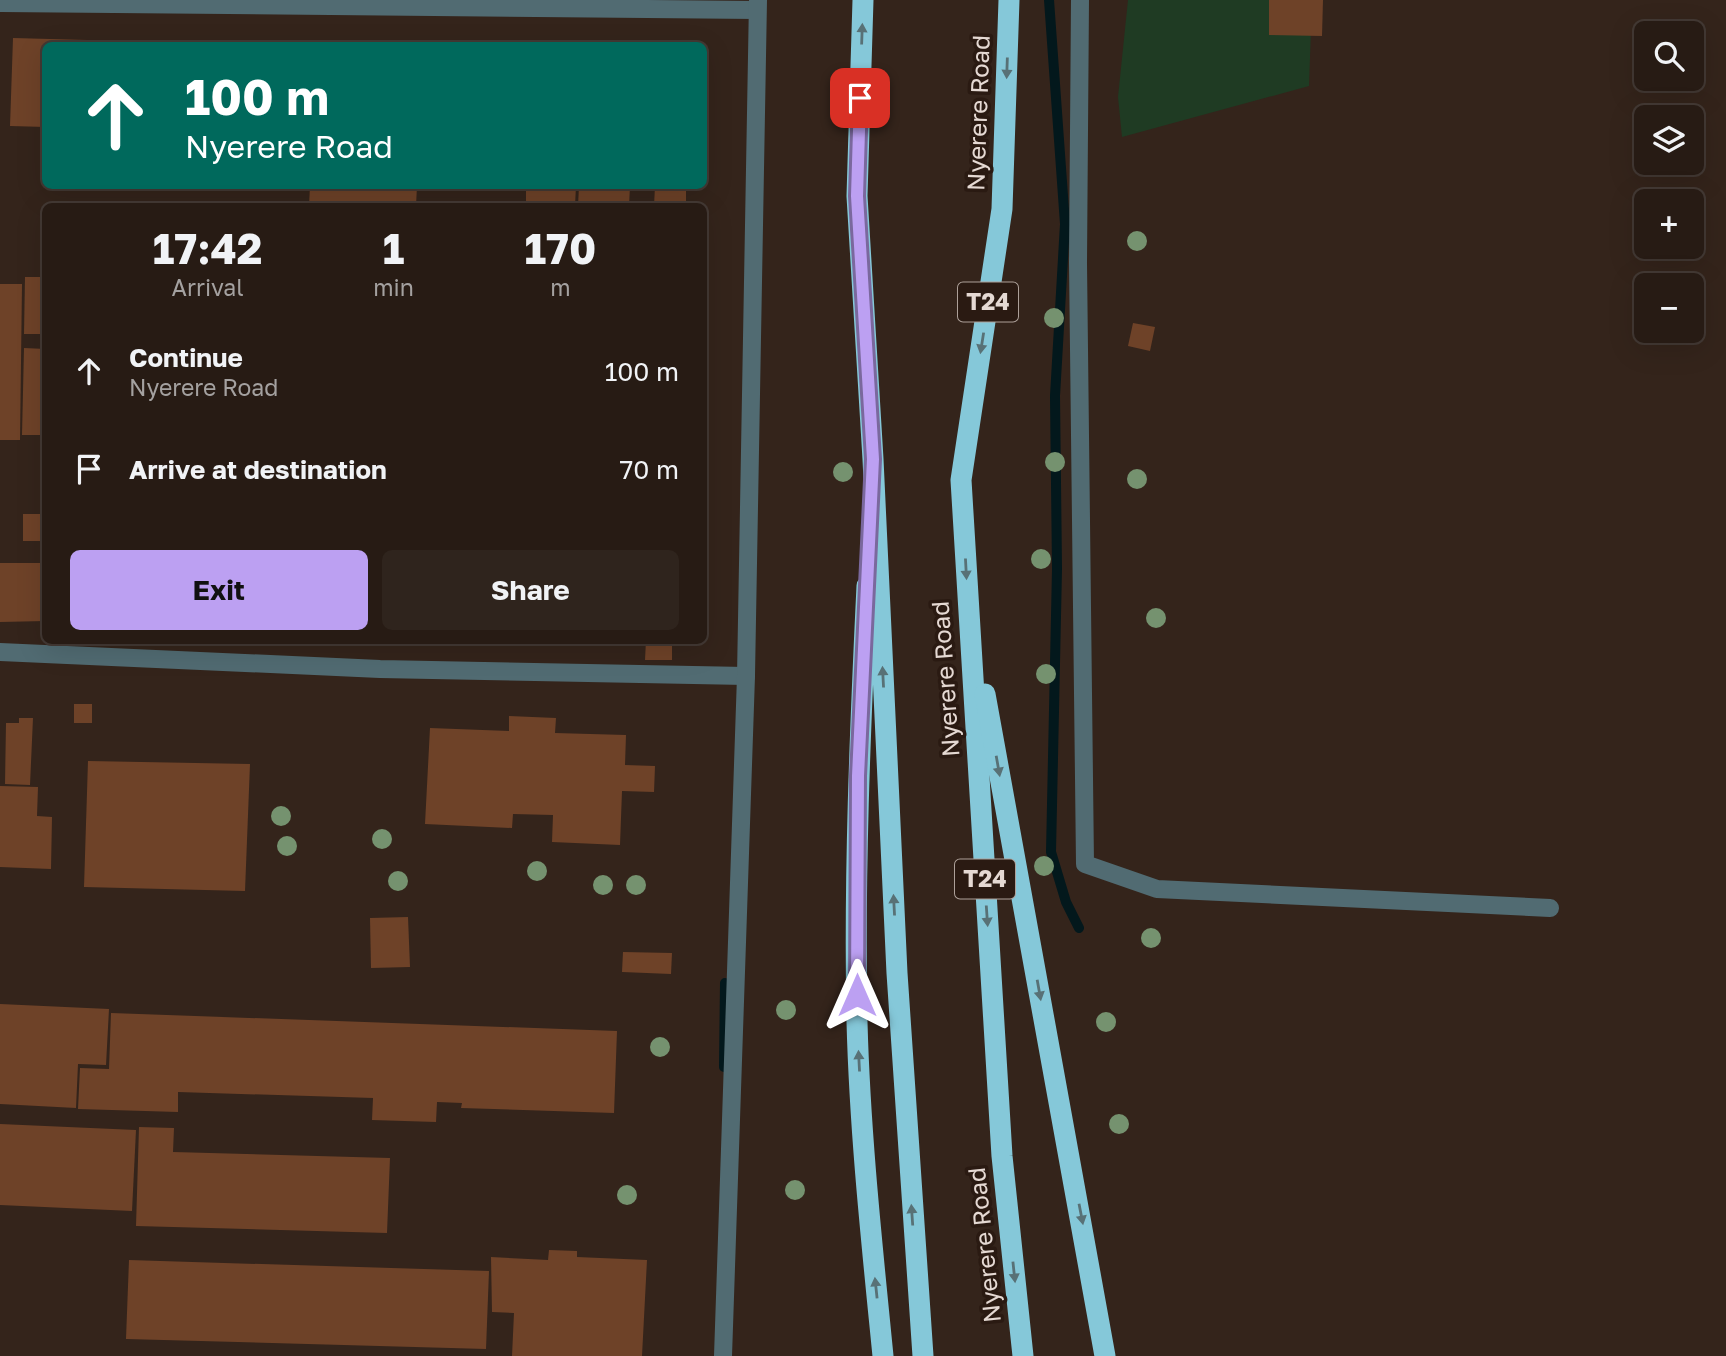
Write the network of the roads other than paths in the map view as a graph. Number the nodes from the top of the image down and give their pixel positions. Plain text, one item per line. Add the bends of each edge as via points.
1 (863, 0) edge
2 (1009, 0) edge
3 (1080, 0) edge
4 (0, 3) edge
5 (757, 5) edge
6 (873, 459) junction
7 (968, 603) junction
8 (0, 652) edge
9 (746, 676) junction
10 (1550, 908) dead end
11 (723, 1356) edge
12 (883, 1356) edge
13 (923, 1356) edge
14 (1023, 1356) edge
15 (1105, 1356) edge

6 -> 1 highway via 857,196
2 -> 7 highway, Nyerere Road / T24 via 1002,209 961,480
3 - 10 street via 1077,263 1086,864 1157,889
4 - 5 street
5 - 9 street
12 -> 6 highway via 866,1184 857,1022 858,776
13 -> 6 highway via 908,1150
7 -> 14 highway, Nyerere Road / T24 via 1002,1156
7 -> 15 highway
8 - 9 street via 380,669
9 - 11 street

